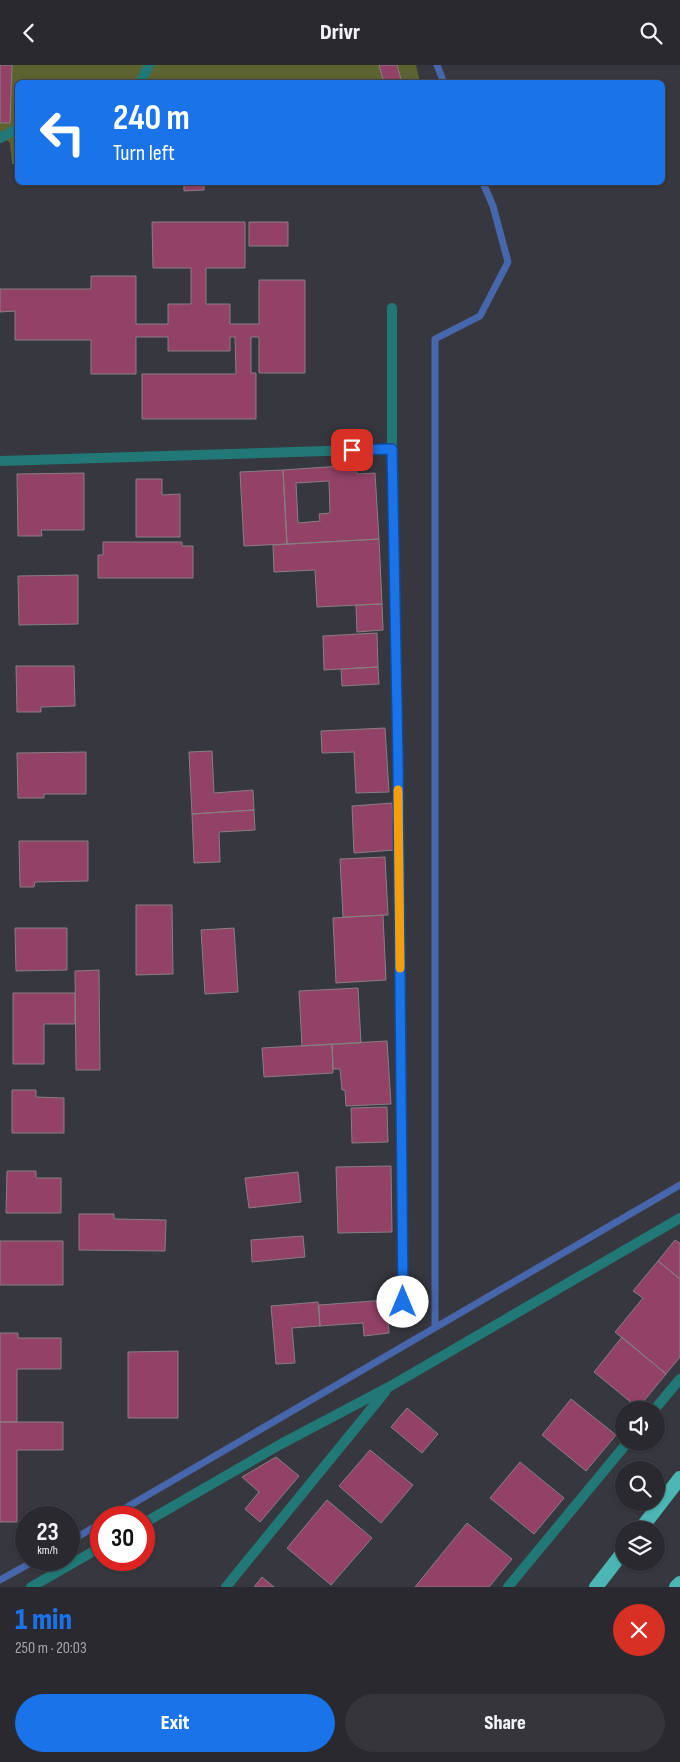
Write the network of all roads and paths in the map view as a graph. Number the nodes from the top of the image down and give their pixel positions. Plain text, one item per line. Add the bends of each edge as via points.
1 (149, 65) edge
2 (142, 80) edge
3 (15, 131) edge
4 (0, 138) edge
5 (392, 308) dead end
6 (392, 449) junction
7 (0, 461) edge
8 (680, 1218) edge
9 (403, 1321) dead end
10 (680, 1379) edge
11 (389, 1387) junction
12 (662, 1401) edge
13 (620, 1451) edge
14 (680, 1478) edge
15 (155, 1517) edge
16 (647, 1521) edge
17 (90, 1553) edge
18 (615, 1563) edge
19 (680, 1583) edge
20 (31, 1587) edge
21 (226, 1587) edge
22 (508, 1587) edge
23 (596, 1587) edge
24 (676, 1587) edge

1 - 2 street
3 - 4 street
5 - 6 street
6 - 7 street
6 - 9 street
8 - 11 street
10 - 12 street
11 - 15 street
11 - 21 street
13 - 22 street
14 - 16 highway
17 - 20 street
18 - 23 highway
19 - 24 highway

